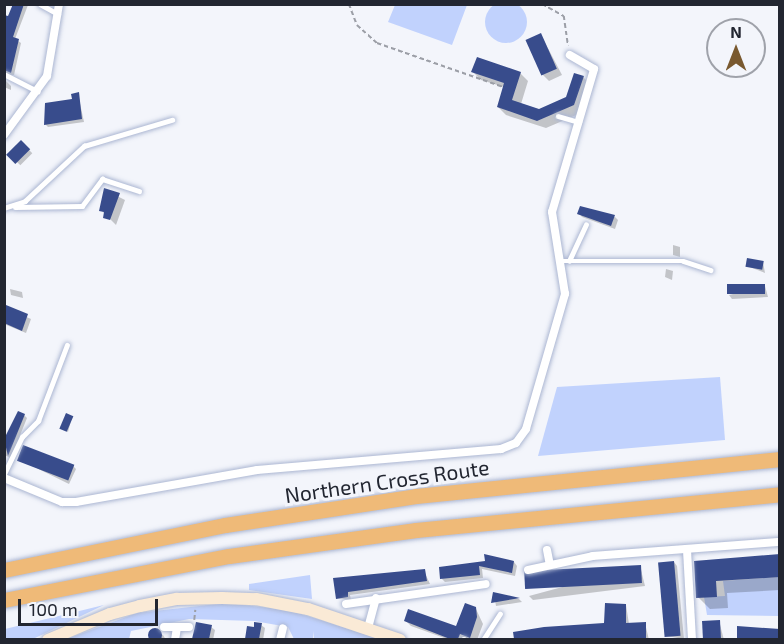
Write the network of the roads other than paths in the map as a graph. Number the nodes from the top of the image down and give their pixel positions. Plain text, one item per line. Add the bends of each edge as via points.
1 (40, 4) edge
2 (58, 9) edge
3 (570, 55) road end
4 (4, 74) edge
5 (38, 91) junction
6 (558, 116) dead end
7 (172, 120) dead end
8 (579, 122) junction
9 (4, 135) edge
10 (139, 191) dead end
11 (13, 207) junction
12 (4, 208) edge
13 (586, 225) dead end
14 (565, 261) junction
15 (711, 270) dead end
16 (67, 345) dead end
17 (780, 459) edge
18 (4, 476) edge
19 (780, 494) edge
20 (780, 542) edge
21 (547, 550) dead end
22 (687, 550) junction
23 (550, 565) junction
24 (4, 570) edge
25 (528, 570) dead end
26 (486, 584) dead end
27 (376, 598) junction
28 (4, 600) edge
29 (346, 604) dead end
30 (500, 614) dead end
31 (164, 627) dead end
32 (189, 627) road end
33 (368, 627) junction
34 (177, 628) junction
35 (283, 628) dead end
36 (48, 639) edge
37 (175, 639) edge
38 (282, 639) edge
39 (400, 639) edge
40 (483, 639) edge
41 (692, 639) edge

1 - 2 lane
2 - 5 street via 47,76
3 - 8 street via 594,69
4 - 5 lane
5 - 9 street
6 - 8 lane
7 - 11 lane via 84,146 37,191
8 - 14 street via 552,212 552,230
10 - 11 lane via 102,180 82,206
11 - 12 lane
13 - 14 lane
14 - 15 lane via 683,261
14 - 18 street via 565,294 526,429 516,443 501,449 257,470 69,502
16 - 18 lane via 38,421 22,437
17 - 24 highway, Northern Cross Route via 416,496 225,525
19 - 28 highway via 416,530 229,556
20 - 22 street
21 - 23 street
22 - 23 street via 593,556
22 - 41 street
23 - 25 street
26 - 27 street
27 - 29 street
27 - 33 street
30 - 40 lane
31 - 34 street
32 - 34 street
33 - 36 main road via 256,599 177,599 110,614
33 - 39 main road
34 - 37 street
35 - 38 street

